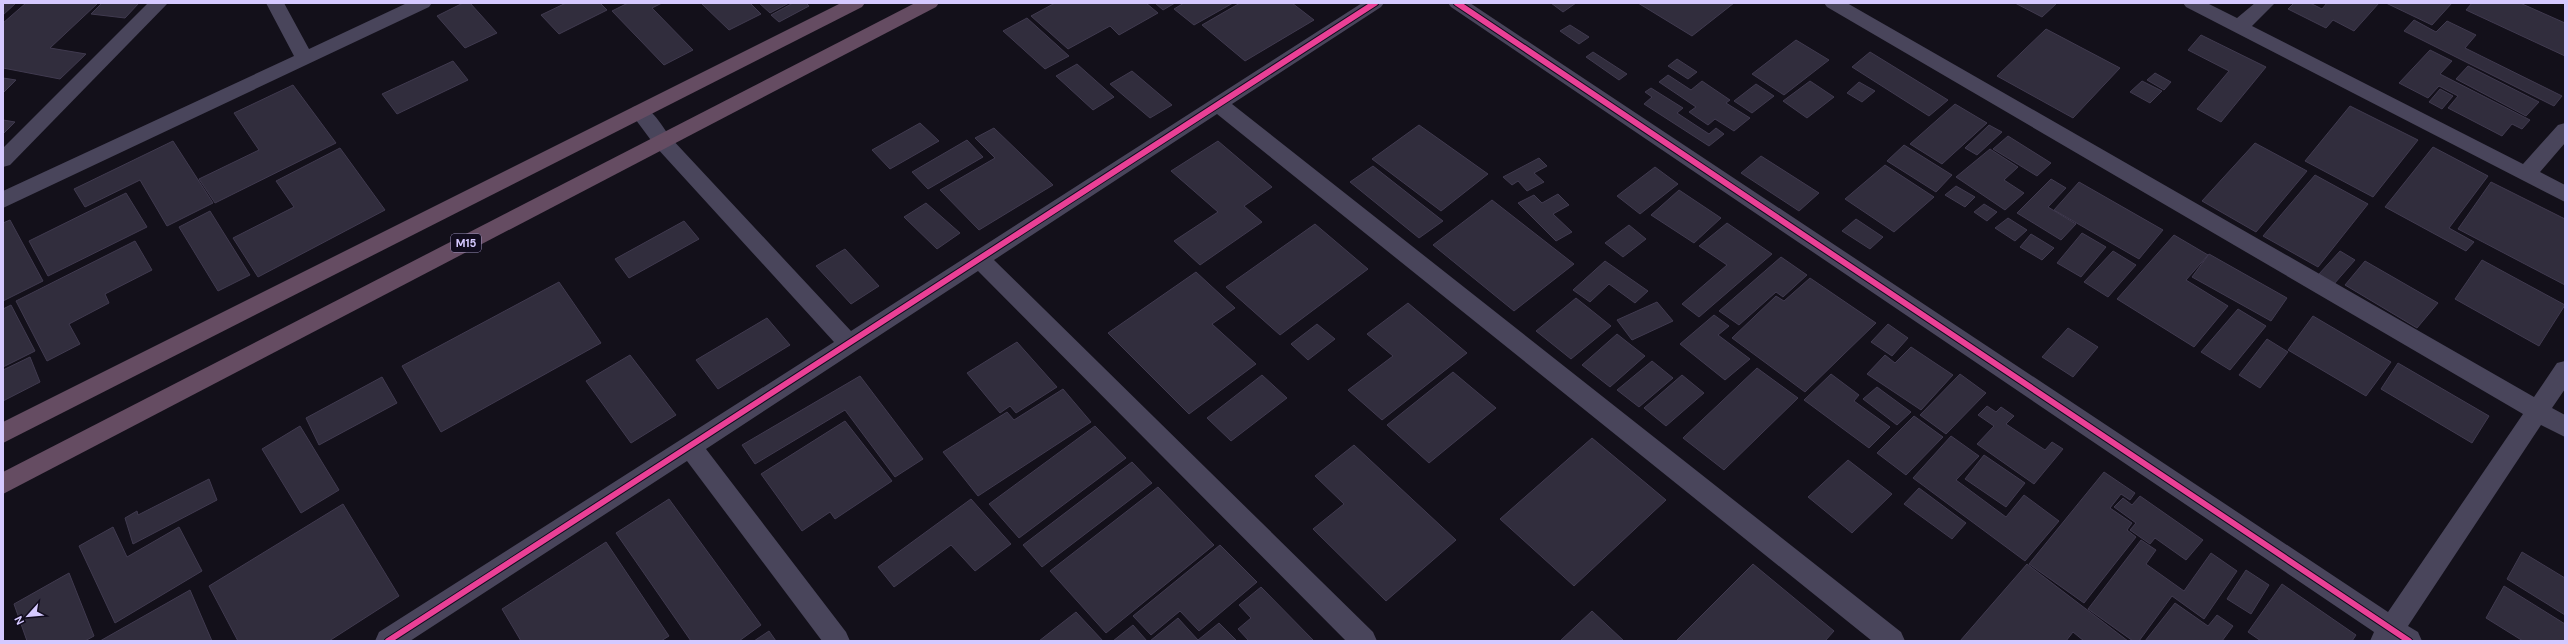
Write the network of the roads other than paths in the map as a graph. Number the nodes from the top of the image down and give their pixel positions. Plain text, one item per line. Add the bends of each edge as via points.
1 (159, 3) edge
2 (276, 3) edge
3 (423, 3) edge
4 (856, 3) edge
5 (930, 3) edge
6 (1375, 3) edge
7 (1457, 3) edge
8 (1833, 3) edge
9 (2192, 3) edge
10 (2266, 3) edge
11 (2239, 28) junction
12 (305, 58) junction
13 (1218, 104) junction
14 (640, 112) junction
15 (2565, 130) edge
16 (663, 142) junction
17 (3, 160) edge
18 (2526, 174) junction
19 (2565, 194) edge
20 (3, 200) edge
21 (979, 259) junction
22 (850, 345) junction
23 (2565, 370) edge
24 (2536, 411) junction
25 (2565, 427) edge
26 (3, 432) edge
27 (692, 448) junction
28 (3, 484) edge
29 (2394, 637) edge
30 (388, 641) edge
31 (837, 641) edge
32 (1364, 641) edge
33 (1892, 641) edge

1 - 17 street
2 - 12 street
3 - 12 street
4 - 14 highway
5 - 16 highway, M15
6 - 13 street
7 - 29 street
8 - 24 street
9 - 11 street
10 - 11 street
11 - 18 street
12 - 20 street
13 - 21 street
13 - 33 street
14 - 16 street
14 - 26 highway
15 - 18 street
16 - 22 street
16 - 28 highway, M15
18 - 19 street
21 - 22 street
21 - 32 street
22 - 27 street
23 - 24 street
24 - 25 street
24 - 29 street
27 - 30 street
27 - 31 street

